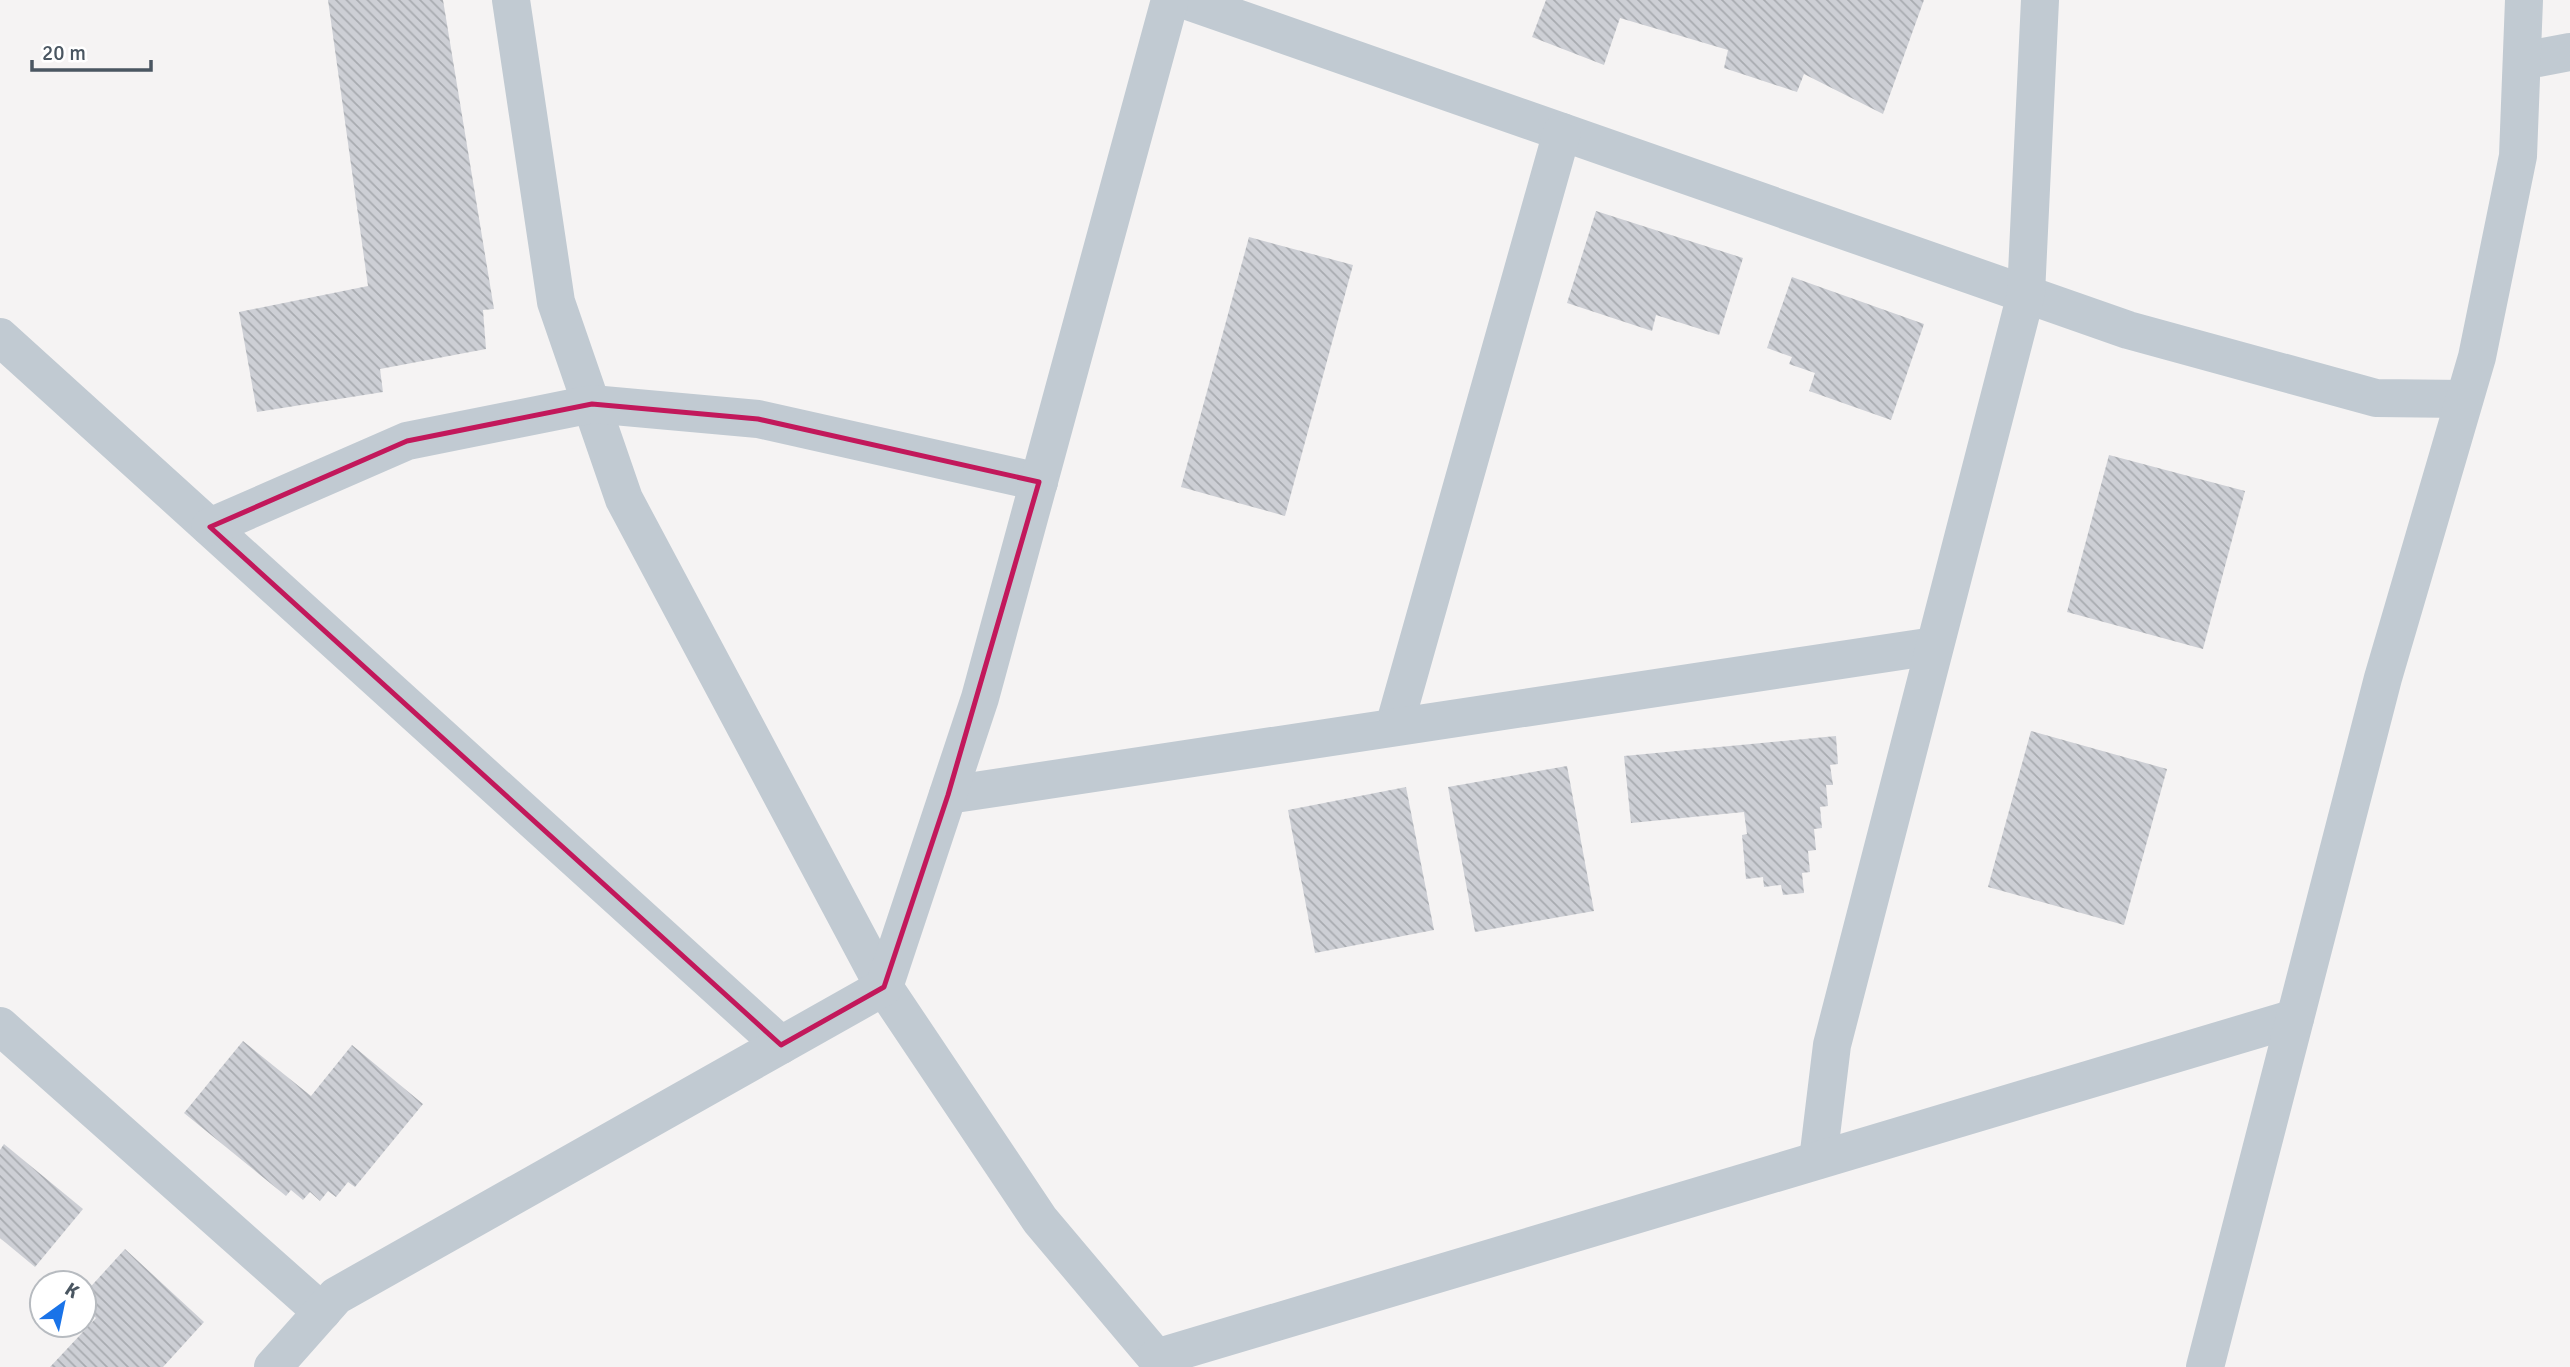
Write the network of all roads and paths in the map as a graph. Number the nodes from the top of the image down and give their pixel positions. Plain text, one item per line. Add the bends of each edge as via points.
1 (512, 0) edge
2 (1170, 0) edge
3 (1185, 0) edge
4 (2040, 0) edge
5 (2524, 0) edge
6 (2570, 52) edge
7 (2522, 61) junction
8 (1562, 132) junction
9 (2026, 294) junction
10 (0, 337) edge
11 (2465, 399) junction
12 (592, 404) junction
13 (1039, 482) junction
14 (210, 527) junction
15 (1934, 646) junction
16 (1394, 727) junction
17 (947, 795) junction
18 (884, 987) junction
19 (2295, 1018) junction
20 (0, 1027) edge
21 (781, 1045) junction
22 (1818, 1160) junction
23 (322, 1312) junction
24 (1160, 1362) edge
25 (273, 1367) edge
26 (2205, 1367) edge

1 - 12 street via 556,302
2 - 13 street
3 - 8 street
4 - 9 street
5 - 7 street
6 - 7 street
7 - 11 street via 2518,156
8 - 9 street
8 - 16 street
9 - 11 street via 2128,330 2376,398
9 - 15 street
10 - 14 street
11 - 19 street via 2383,678
12 - 13 street via 758,419
12 - 14 street via 407,442
12 - 18 street via 624,499
13 - 17 street via 980,698
14 - 21 street
15 - 16 street
15 - 22 street via 1832,1045
16 - 17 street
17 - 18 street
18 - 21 street
18 - 24 street via 1040,1220
19 - 22 street
19 - 26 street
20 - 23 street
21 - 23 street via 336,1296
22 - 24 street
23 - 25 street

